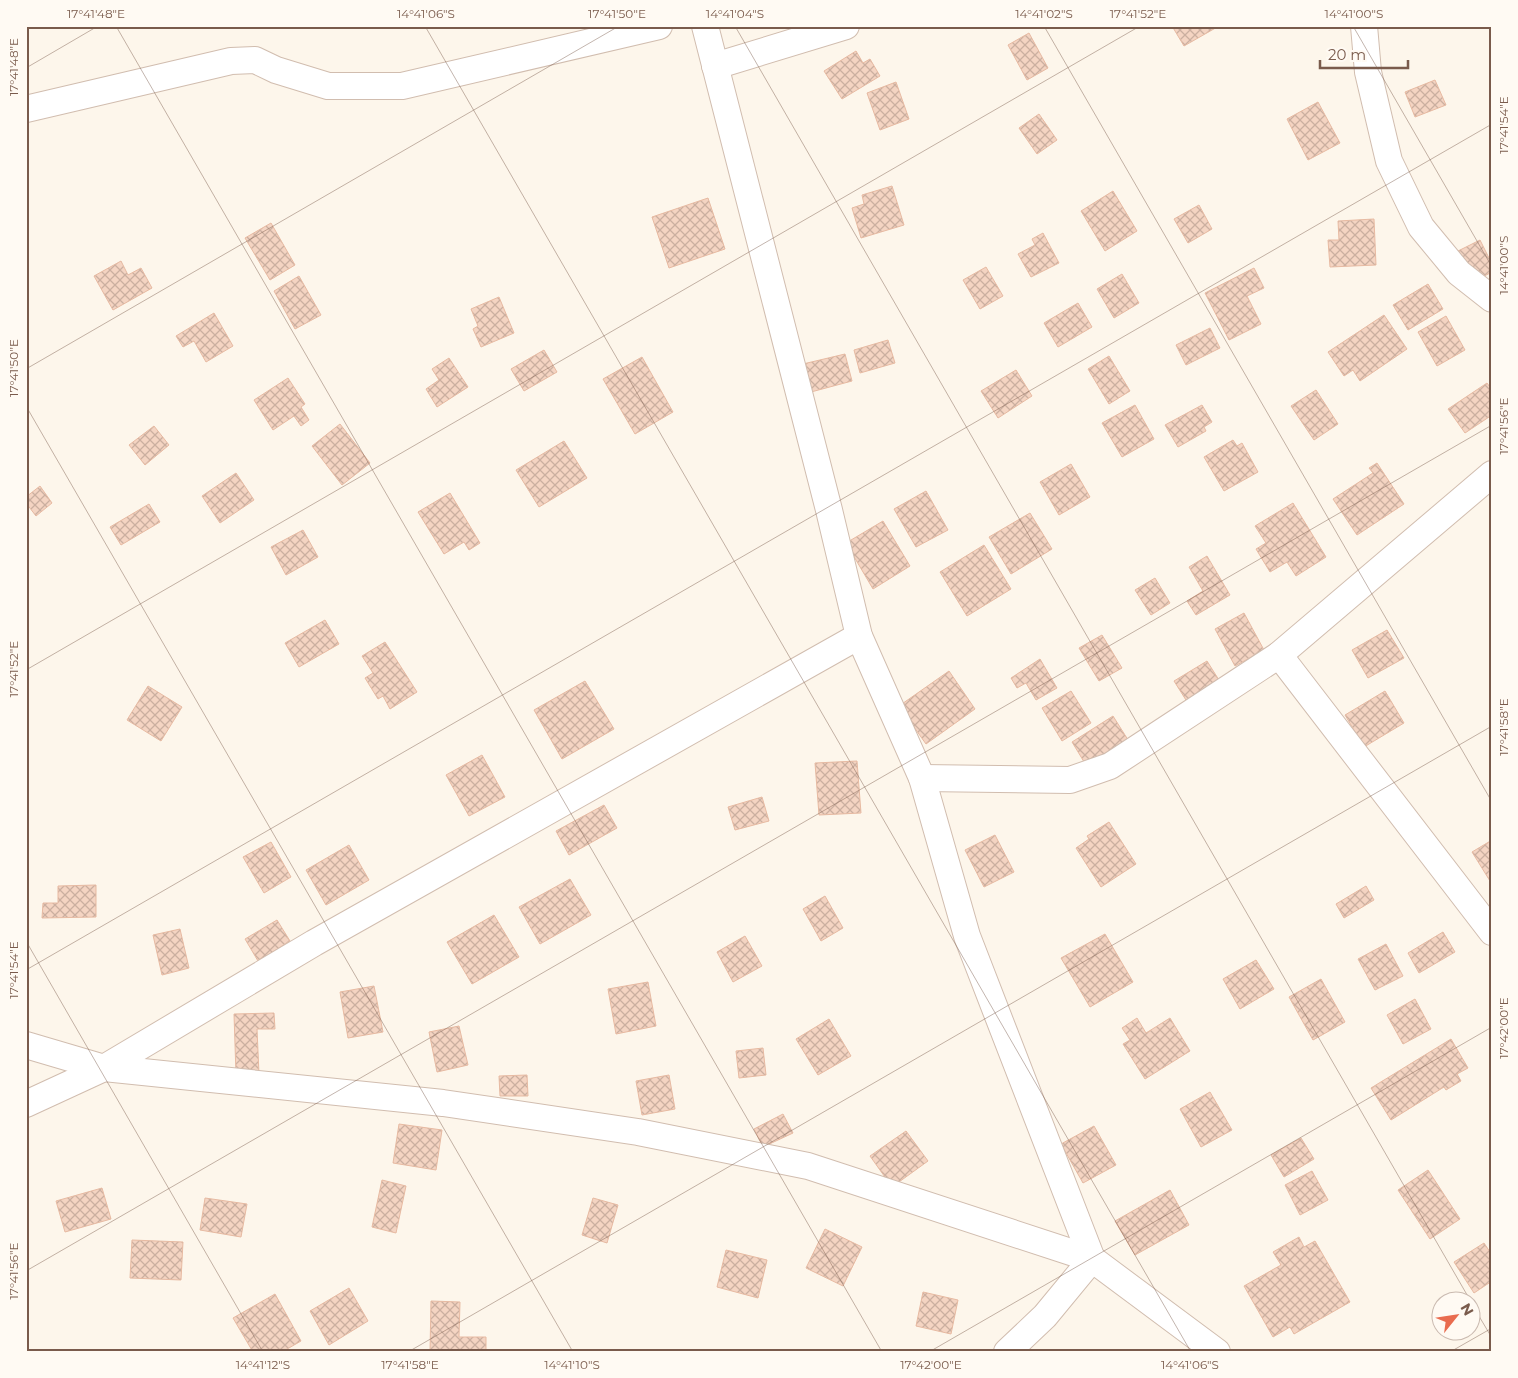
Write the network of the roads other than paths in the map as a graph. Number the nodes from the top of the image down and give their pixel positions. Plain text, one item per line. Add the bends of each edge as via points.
1 (659, 26) edge
2 (705, 26) edge
3 (846, 26) edge
4 (1364, 26) edge
5 (715, 66) junction
6 (26, 109) edge
7 (1492, 299) edge
8 (1492, 474) edge
9 (859, 636) junction
10 (1279, 655) junction
11 (922, 778) junction
12 (1492, 932) edge
13 (26, 1045) edge
14 (104, 1068) junction
15 (26, 1104) edge
16 (1092, 1259) junction
17 (1007, 1352) edge
18 (1217, 1352) edge

1 - 6 street via 402,86 328,86 255,60 231,61
2 - 5 street
3 - 5 street
4 - 7 street via 1368,72 1389,161 1421,227 1459,273
5 - 9 street
8 - 10 street
9 - 11 street
9 - 14 street via 314,943
10 - 11 street via 1110,766 1070,780
10 - 12 street
11 - 16 street via 967,936
13 - 14 street
14 - 15 street
14 - 16 street via 443,1103 638,1132 808,1166
16 - 17 street via 1045,1316
16 - 18 street

